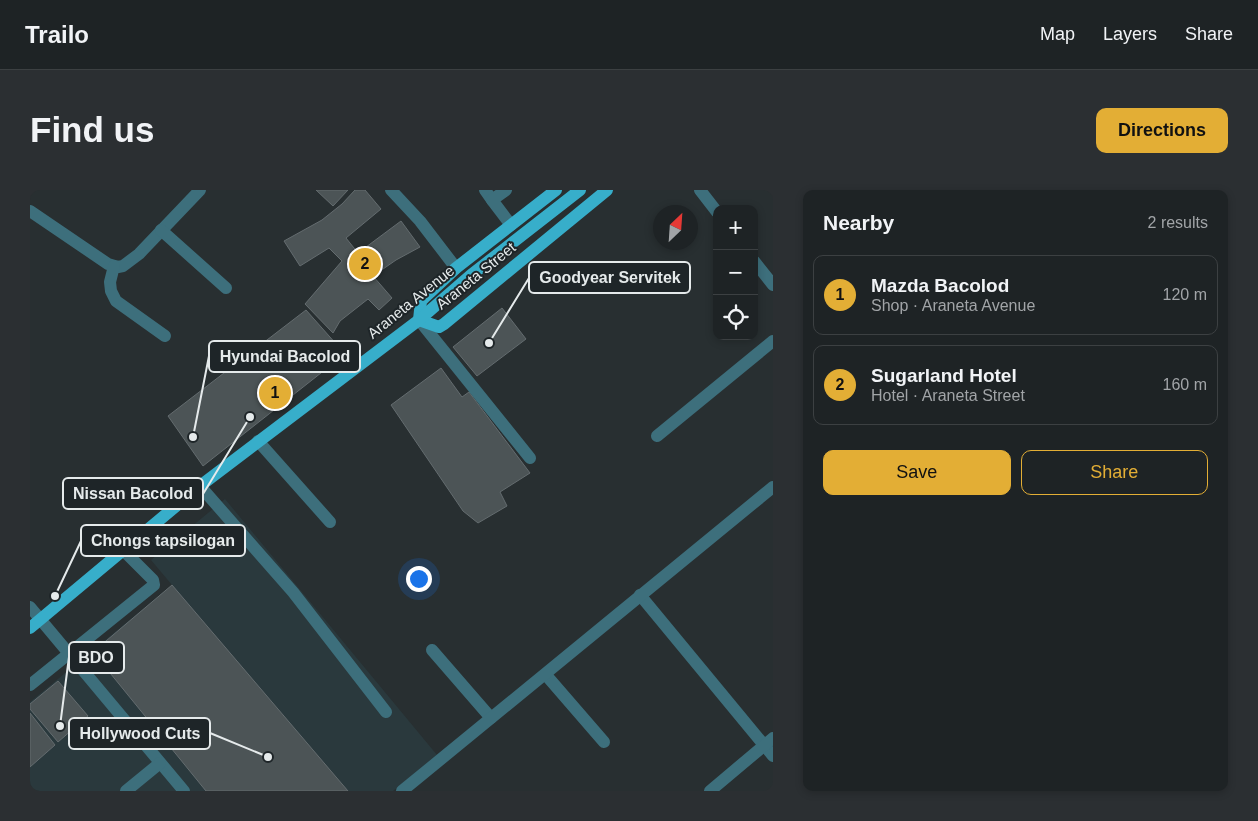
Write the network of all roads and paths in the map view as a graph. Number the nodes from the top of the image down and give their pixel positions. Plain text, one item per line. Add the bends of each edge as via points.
1 (200, 190) edge
2 (391, 190) edge
3 (506, 190) edge
4 (556, 190) edge
5 (580, 190) edge
6 (607, 190) edge
7 (700, 190) edge
8 (488, 195) edge
9 (713, 207) edge
10 (30, 211) edge
11 (511, 225) junction
12 (161, 230) junction
13 (114, 266) junction
14 (758, 266) edge
15 (456, 268) junction
16 (773, 286) edge
17 (226, 288) dead end
18 (419, 320) junction
19 (165, 336) dead end
20 (773, 341) edge
21 (657, 436) dead end
22 (258, 441) junction
23 (530, 458) dead end
24 (200, 486) junction
25 (773, 487) edge
26 (330, 522) dead end
27 (123, 550) junction
28 (640, 595) junction
29 (30, 607) edge
30 (40, 620) junction
31 (30, 628) edge
32 (432, 650) dead end
33 (69, 654) junction
34 (546, 675) junction
35 (30, 685) edge
36 (386, 712) dead end
37 (491, 718) junction
38 (604, 742) dead end
39 (768, 742) edge
40 (773, 756) edge
41 (160, 763) junction
42 (126, 791) edge
43 (184, 791) edge
44 (402, 791) edge
45 (710, 791) edge

1 - 12 street
2 - 15 street
3 - 8 street
4 - 11 main road, Araneta Street
5 - 18 main road, Araneta Avenue
6 - 18 main road, Araneta Street via 444,324 439,327
7 - 9 street
8 - 11 street
10 - 13 street
11 - 15 main road, Araneta Street
12 - 13 street via 139,254 123,266
12 - 17 street
13 - 19 street via 110,282 116,301
14 - 16 street
15 - 18 main road, Araneta Street via 421,301
18 - 22 main road, Araneta Avenue
18 - 23 street
20 - 21 street
22 - 24 main road, Araneta Avenue
22 - 26 street
24 - 27 main road, Araneta Avenue
24 - 36 street via 293,592
25 - 28 street
27 - 30 main road, Araneta Avenue
27 - 33 street via 153,580 154,585
28 - 34 street
28 - 39 street
29 - 30 street
30 - 31 main road, Araneta Avenue
30 - 33 street
32 - 37 street
33 - 35 street
33 - 41 street
34 - 37 street
34 - 38 street
37 - 44 street
39 - 40 street
39 - 45 street
41 - 42 street
41 - 43 street

